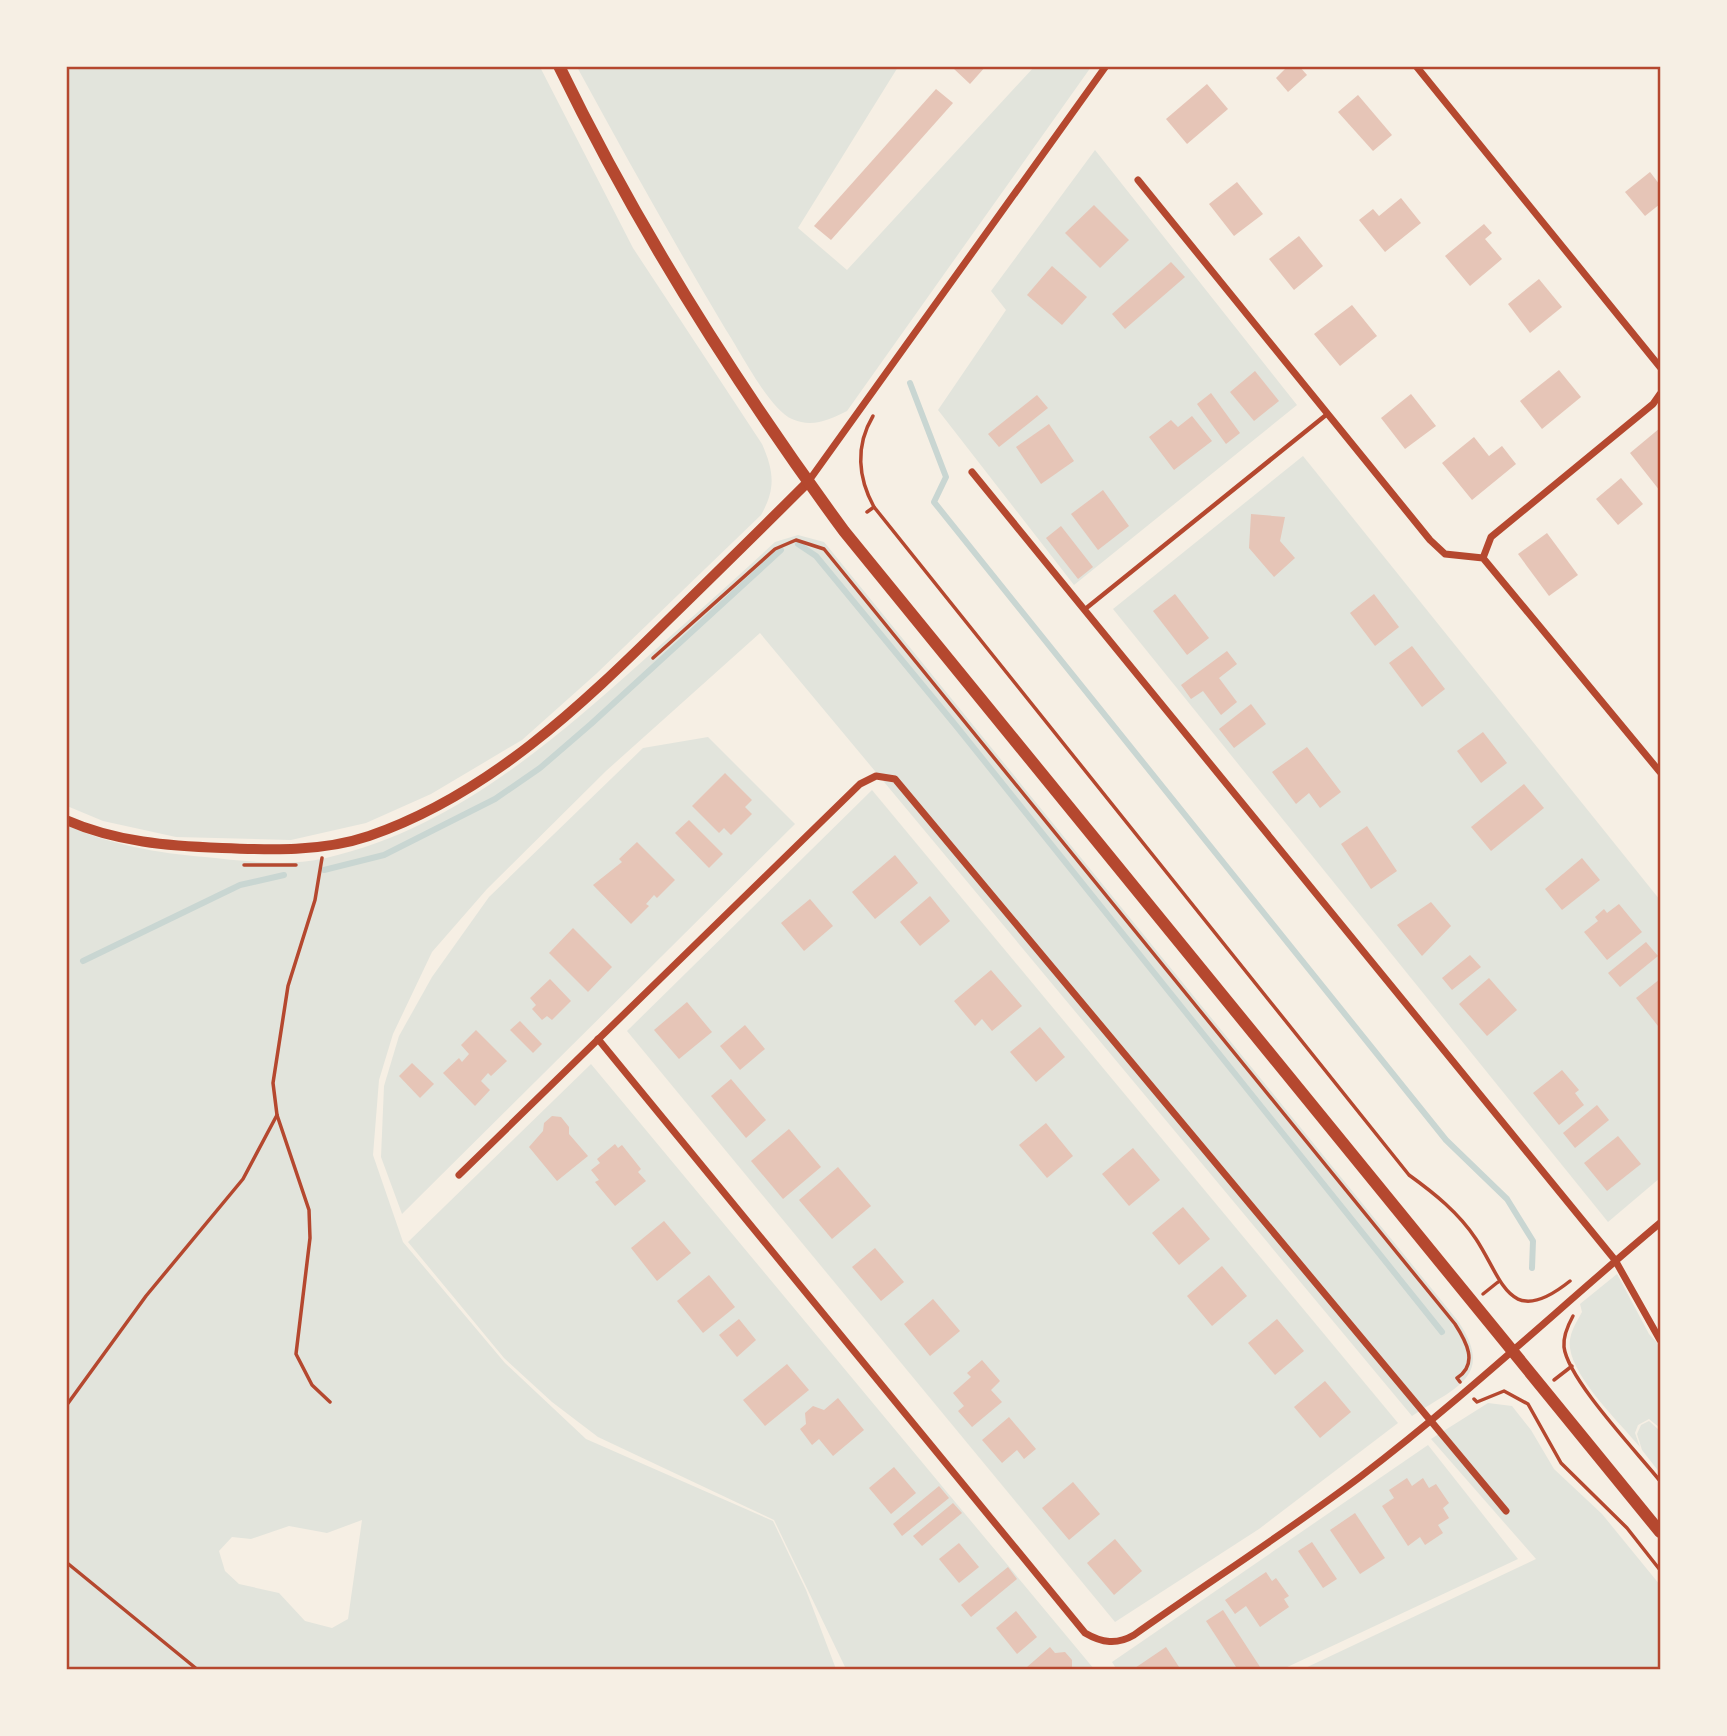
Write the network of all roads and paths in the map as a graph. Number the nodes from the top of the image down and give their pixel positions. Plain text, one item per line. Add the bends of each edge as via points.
1 (559, 66) edge
2 (1106, 66) edge
3 (1416, 66) edge
4 (1138, 180) dead end
5 (1661, 367) edge
6 (1661, 394) edge
7 (874, 414) dead end
8 (1326, 415) junction
9 (972, 472) dead end
10 (808, 482) junction
11 (874, 507) junction
12 (867, 512) dead end
13 (832, 541) dead end
14 (824, 549) junction
15 (1483, 558) junction
16 (1084, 610) junction
17 (645, 664) dead end
18 (1661, 772) edge
19 (66, 820) edge
20 (322, 846) junction
21 (334, 859) dead end
22 (323, 862) junction
23 (310, 863) dead end
24 (235, 864) dead end
25 (297, 865) dead end
26 (598, 1039) junction
27 (277, 1115) junction
28 (459, 1175) dead end
29 (1661, 1223) edge
30 (1615, 1260) junction
31 (1559, 1290) dead end
32 (1576, 1311) dead end
33 (1661, 1340) edge
34 (1514, 1349) junction
35 (1457, 1378) dead end
36 (330, 1402) dead end
37 (1477, 1402) dead end
38 (66, 1406) edge
39 (1433, 1419) junction
40 (1661, 1481) edge
41 (1506, 1511) dead end
42 (1661, 1532) edge
43 (66, 1562) edge
44 (1661, 1570) edge
45 (198, 1670) edge

1 - 10 main road via 648,238 732,373
2 - 10 street
3 - 5 street
4 - 8 street
6 - 15 street via 1491,537
7 - 11 path via 862,443 860,463 862,481
8 - 15 street via 1445,554
8 - 16 lane
9 - 16 street
10 - 20 street via 605,682 529,748 438,804 369,836
10 - 34 main road
11 - 12 path
11 - 31 path via 1409,1175 1441,1198 1476,1239 1503,1289 1528,1300
13 - 14 path
14 - 17 path via 796,540 775,549
14 - 35 path via 1455,1324 1470,1354
15 - 18 street
16 - 30 street
19 - 20 street via 115,837 176,847 289,851
20 - 22 path
21 - 22 path
22 - 23 path
22 - 27 path via 288,986 273,1083
24 - 25 path
26 - 28 street
26 - 39 street via 1085,1633 1108,1642 1134,1635 1359,1478
26 - 39 street via 860,784 876,776 895,779
27 - 36 path via 309,1210 310,1238 296,1354 312,1385
27 - 38 path via 243,1179 146,1296
29 - 30 street
30 - 33 street
30 - 34 street
32 - 40 path via 1564,1348 1576,1377
34 - 39 street
34 - 42 main road
37 - 44 path via 1504,1391 1528,1404 1561,1464 1627,1528
39 - 41 street
43 - 45 path

